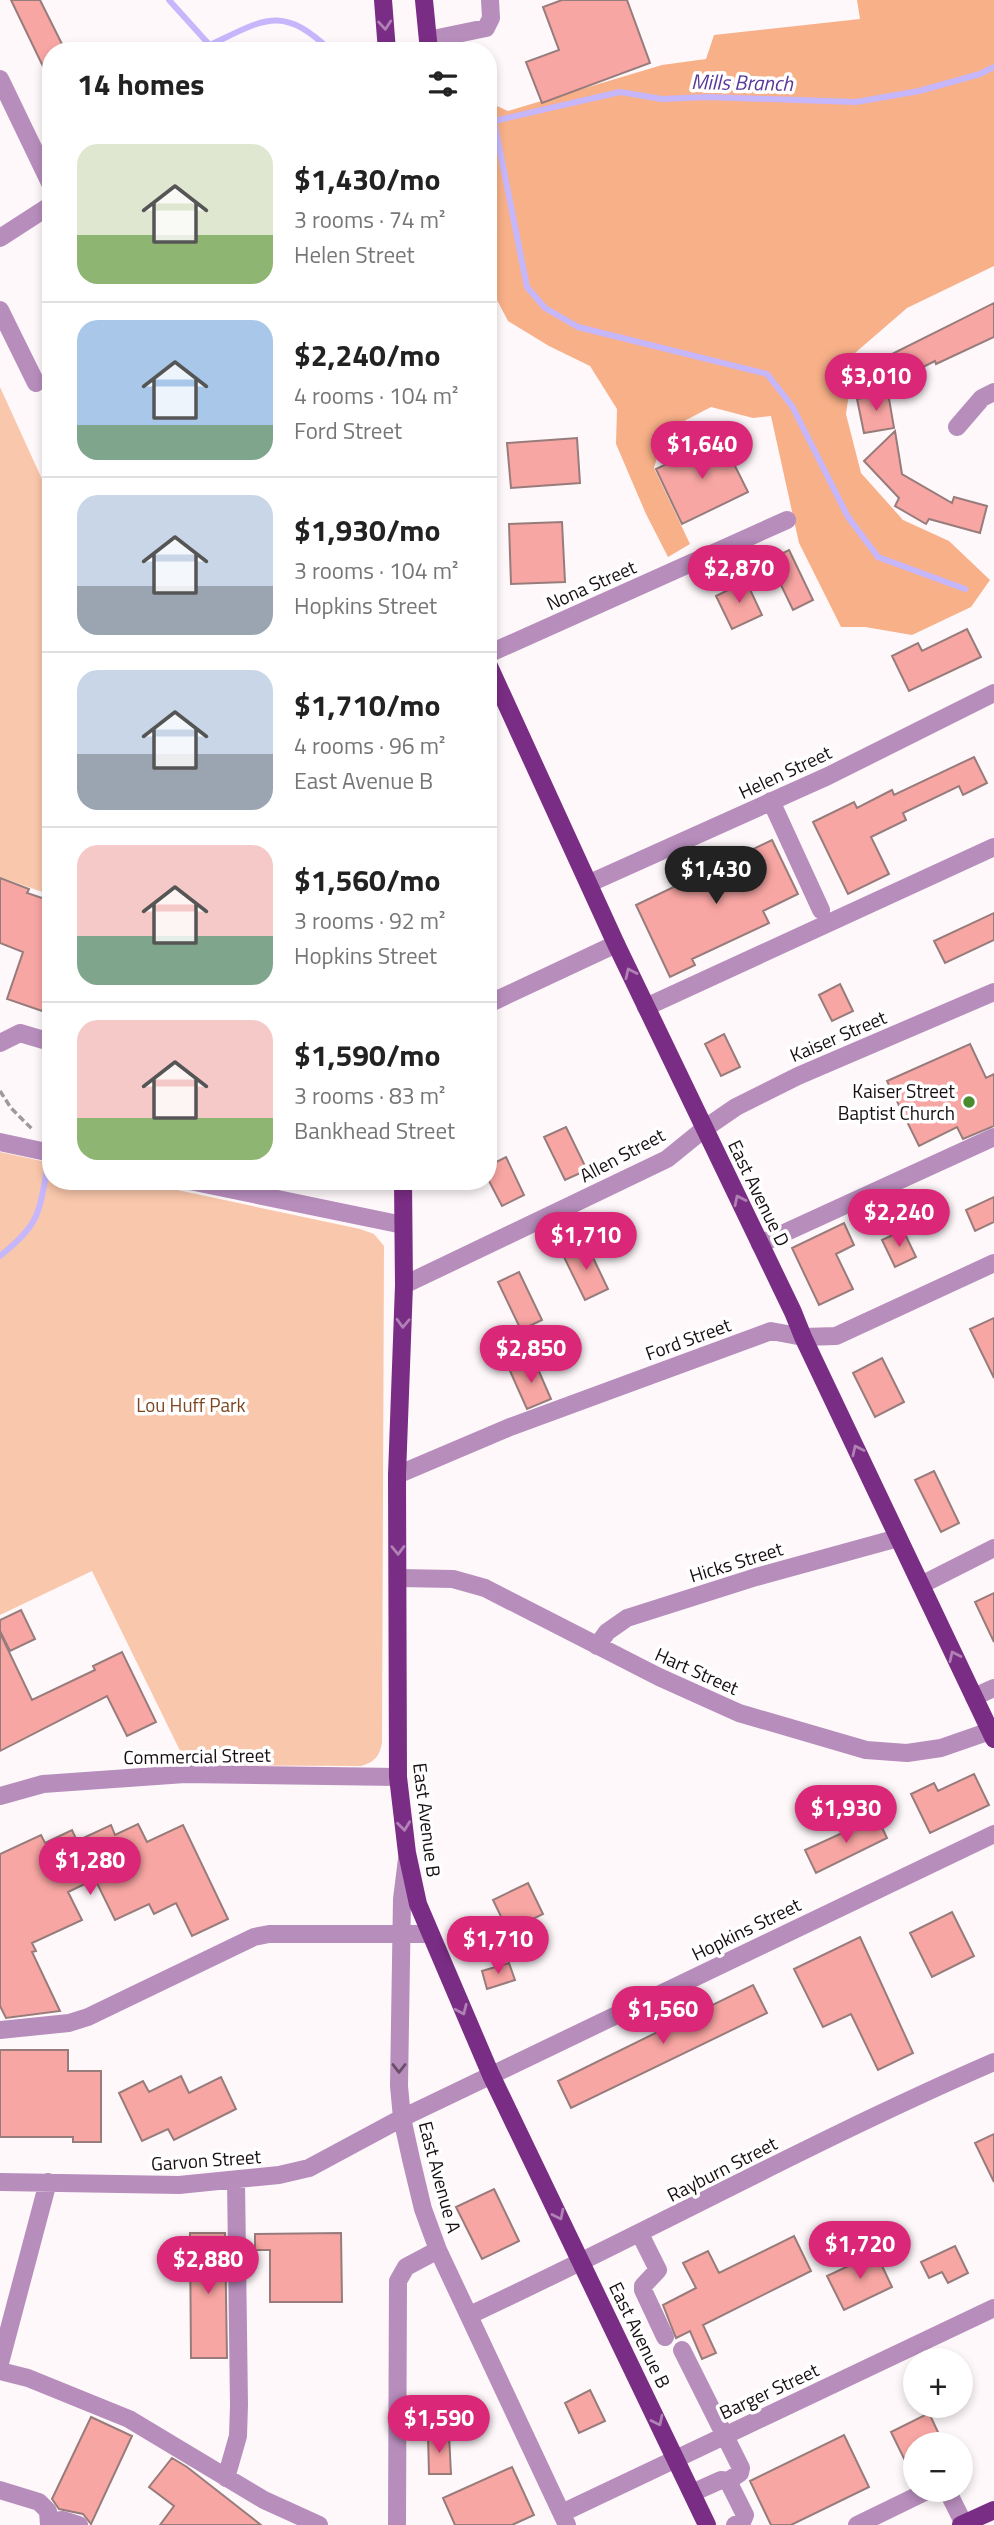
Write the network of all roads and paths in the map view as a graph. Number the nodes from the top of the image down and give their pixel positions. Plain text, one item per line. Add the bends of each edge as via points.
1 (383, 0) edge
2 (424, 0) edge
3 (490, 0) edge
4 (386, 42) edge
5 (429, 42) edge
6 (442, 42) edge
7 (0, 79) edge
8 (42, 165) edge
9 (42, 211) edge
10 (0, 238) edge
11 (0, 310) edge
12 (36, 383) dead end
13 (994, 391) edge
14 (957, 427) dead end
15 (787, 520) dead end
16 (497, 650) edge
17 (497, 683) edge
18 (994, 693) edge
19 (497, 695) edge
20 (505, 700) junction
21 (771, 801) junction
22 (994, 847) edge
23 (590, 884) junction
24 (821, 910) dead end
25 (616, 944) junction
26 (994, 992) edge
27 (497, 1000) edge
28 (646, 1007) junction
29 (42, 1040) edge
30 (0, 1043) edge
31 (0, 1091) edge
32 (704, 1129) junction
33 (40, 1136) dead end
34 (994, 1137) edge
35 (0, 1142) edge
36 (42, 1151) edge
37 (234, 1190) edge
38 (403, 1190) edge
39 (404, 1225) junction
40 (760, 1244) junction
41 (994, 1263) edge
42 (404, 1285) junction
43 (803, 1337) junction
44 (397, 1475) junction
45 (898, 1538) junction
46 (994, 1548) edge
47 (399, 1578) junction
48 (920, 1585) junction
49 (597, 1646) junction
50 (994, 1688) edge
51 (974, 1698) junction
52 (992, 1735) edge
53 (398, 1777) junction
54 (0, 1796) edge
55 (994, 1834) edge
56 (407, 1853) junction
57 (401, 1934) junction
58 (429, 1934) junction
59 (0, 2030) edge
60 (994, 2062) edge
61 (491, 2075) junction
62 (402, 2118) junction
63 (236, 2180) junction
64 (0, 2182) edge
65 (48, 2182) junction
66 (640, 2234) junction
67 (438, 2250) junction
68 (582, 2263) junction
69 (994, 2308) edge
70 (470, 2315) junction
71 (664, 2337) dead end
72 (682, 2350) dead end
73 (0, 2363) edge
74 (0, 2371) edge
75 (726, 2435) junction
76 (676, 2459) junction
77 (226, 2478) junction
78 (728, 2481) junction
79 (0, 2490) edge
80 (692, 2493) junction
81 (904, 2502) edge
82 (953, 2502) edge
83 (994, 2510) edge
84 (565, 2519) edge
85 (50, 2523) edge
86 (963, 2524) edge
87 (79, 2525) edge
88 (318, 2525) edge
89 (397, 2525) edge
90 (707, 2525) edge
91 (735, 2525) edge
92 (857, 2525) edge

1 -> 4 main road
2 - 5 main road
3 - 6 street via 491,18 486,28
7 - 8 street
9 - 10 street
11 - 12 street
13 - 14 street
15 - 16 street, Nona Street
17 - 20 main road, East Avenue D
18 - 21 street, Helen Street
19 - 20 main road
20 - 23 main road, East Avenue D
21 - 23 street, Helen Street
21 - 24 street
22 - 28 street
23 - 25 main road, East Avenue D
25 - 27 street
28 -> 25 main road, East Avenue D
26 - 32 street, Kaiser Street via 798,1076
28 - 32 main road, East Avenue D
29 - 30 street via 20,1033
31 - 33 path
40 -> 32 main road, East Avenue D
32 - 42 street, Allen Street via 667,1160
34 - 40 street
35 - 36 street
37 - 39 street
38 - 39 main road, East Avenue B
39 - 42 main road, East Avenue B
40 - 43 main road, East Avenue D
41 - 43 street, Ford Street via 836,1336
42 -> 44 main road, East Avenue B
43 - 44 street, Ford Street via 771,1331 510,1427
45 -> 43 main road, East Avenue D
44 -> 47 main road, East Avenue B
45 - 48 main road, East Avenue D
45 - 49 street, Hicks Street via 627,1618
46 - 48 street
47 - 49 street, Hart Street via 453,1579 485,1588
47 - 53 main road, East Avenue B
51 -> 48 main road, East Avenue D
49 - 52 street, Hart Street via 738,1713 866,1750 907,1753
50 - 51 street
51 - 52 main road, East Avenue D
53 - 54 street, Commercial Street via 185,1774 43,1784
53 -> 56 main road, East Avenue B
55 - 61 street, Hopkins Street
56 - 57 street, East Avenue A
56 - 58 main road, East Avenue B
57 - 58 street
57 - 59 street via 254,1937 88,2017
57 -> 62 street, East Avenue A
58 -> 61 main road, East Avenue B
60 - 66 street, Rayburn Street via 905,2101
61 - 62 street, Hopkins Street
61 -> 68 main road, East Avenue B
62 - 63 street, Garvon Street via 309,2168
62 - 67 street, East Avenue A via 423,2209
63 - 65 street, Garvon Street via 179,2185
63 - 77 street via 239,2415
64 - 65 street, Garvon Street
65 - 73 street
66 - 68 street, Rayburn Street
66 - 71 street via 657,2270 643,2290
67 - 70 street, East Avenue A
67 - 89 street via 406,2267 398,2281
68 - 70 street, Rayburn Street
68 -> 76 main road, East Avenue B
69 - 75 street, Barger Street
70 - 84 street, East Avenue A
72 - 75 street
74 - 77 street via 129,2419
75 - 76 street, Barger Street
75 - 78 street via 741,2468
76 - 80 main road, East Avenue B
76 - 84 street, Barger Street
77 - 88 street
78 - 80 street
78 - 91 street via 745,2515
79 - 85 street via 38,2502 48,2511
80 - 90 main road, East Avenue B
81 - 92 street
82 - 86 street
83 - 86 main road
85 - 87 street via 63,2520

